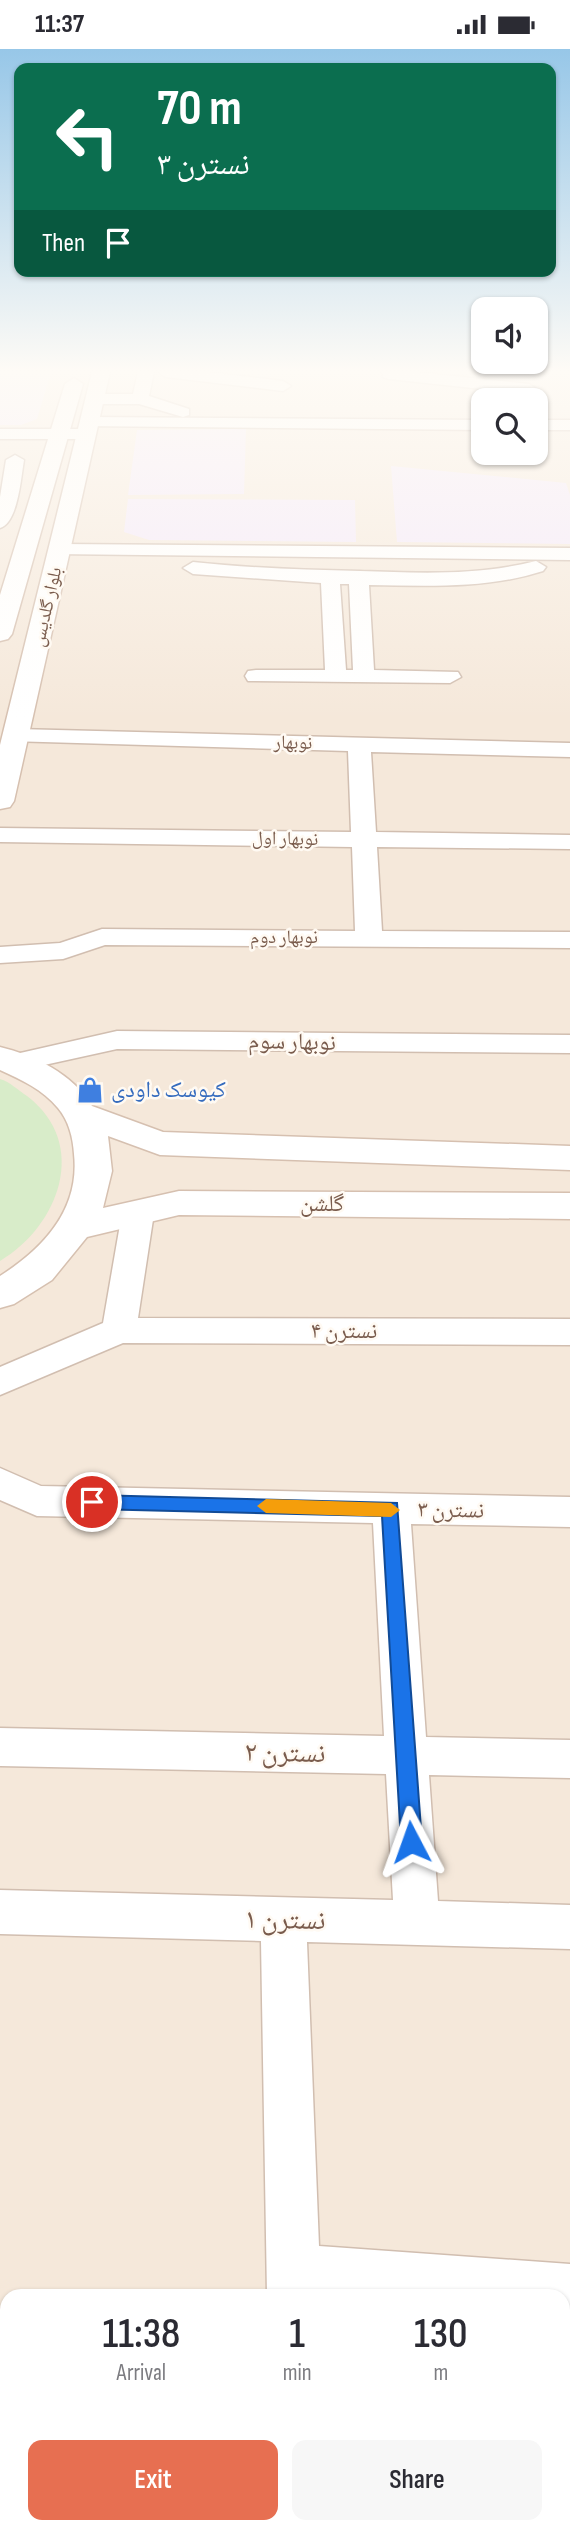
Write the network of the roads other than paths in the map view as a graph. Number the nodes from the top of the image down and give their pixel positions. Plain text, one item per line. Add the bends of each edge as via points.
1 (11, 488) edge
2 (43, 488) edge
3 (74, 488) edge
4 (0, 522) edge
5 (0, 549) edge
6 (25, 549) junction
7 (60, 550) junction
8 (157, 550) junction
9 (562, 554) edge
10 (330, 577) junction
11 (359, 577) junction
12 (0, 634) edge
13 (256, 676) dead end
14 (336, 676) junction
15 (364, 676) junction
16 (450, 677) dead end
17 (12, 724) edge
18 (359, 744) junction
19 (570, 750) edge
20 (0, 801) edge
21 (0, 835) edge
22 (364, 840) junction
23 (570, 842) edge
24 (369, 937) junction
25 (570, 940) edge
26 (0, 955) edge
27 (570, 1044) edge
28 (6, 1056) edge
29 (81, 1114) junction
30 (570, 1158) edge
31 (570, 1206) edge
32 (138, 1213) junction
33 (76, 1227) junction
34 (0, 1294) edge
35 (119, 1330) junction
36 (570, 1332) edge
37 (0, 1381) edge
38 (0, 1483) edge
39 (391, 1509) junction
40 (570, 1512) edge
41 (0, 1747) edge
42 (406, 1755) junction
43 (570, 1759) edge
44 (0, 1912) edge
45 (283, 1920) junction
46 (417, 1923) junction
47 (570, 1927) edge
48 (293, 2283) edge
49 (530, 2289) edge

1 - 4 street
2 - 6 main road, بلوار گلدیس
3 - 7 main road, بلوار گلدیس
5 - 6 main road
6 - 7 main road
6 - 12 main road, بلوار گلدیس
7 - 8 street
7 - 17 main road, بلوار گلدیس
8 - 9 street
8 - 10 street via 181,567 252,576
9 - 11 street via 532,570 480,579
10 - 11 street
10 - 14 street
11 - 15 street
13 - 14 street
14 - 15 street
15 - 16 street
17 - 18 street, نوبهار
17 - 20 main road, بلوار گلدیس
18 - 19 street, نوبهار
18 - 22 street
21 - 22 street, نوبهار اول
22 - 23 street, نوبهار اول
22 - 24 street
24 - 25 street, نوبهار دوم
24 - 26 street, نوبهار دوم via 102,937 63,951
27 - 28 street, نوبهار سوم via 117,1040
28 - 29 main road via 55,1084
29 - 30 main road via 160,1143
29 - 33 main road via 95,1149 94,1188
31 - 32 main road, گلشن via 179,1203
32 - 33 main road, گلشن
32 - 35 street
33 - 34 main road via 47,1261
35 - 36 street, نسترن ۴
35 - 37 street
38 - 39 street, نسترن ۳ via 37,1501
39 - 40 street, نسترن ۳
39 - 42 street
41 - 42 street, نسترن ۲
42 - 43 street, نسترن ۲
42 - 46 street
44 - 45 street, نسترن ۱
45 - 46 street, نسترن ۱
45 - 48 street
46 - 47 street, نسترن ۱
48 - 49 street

